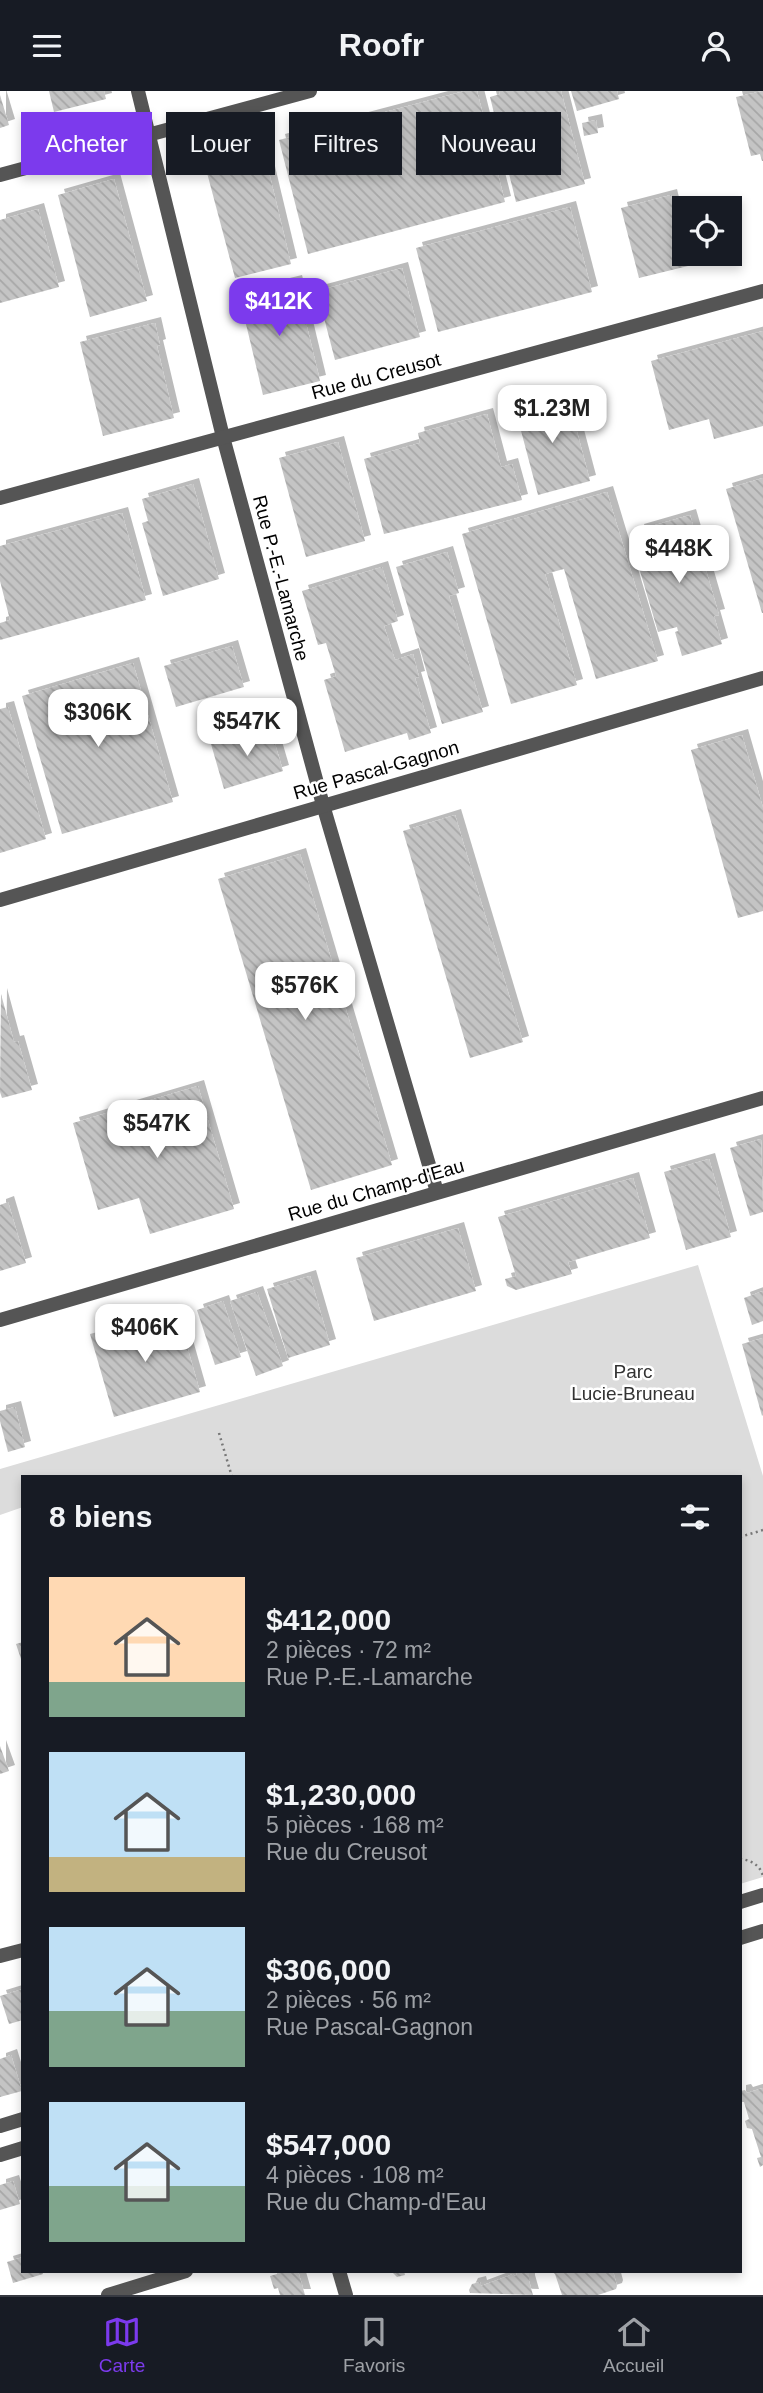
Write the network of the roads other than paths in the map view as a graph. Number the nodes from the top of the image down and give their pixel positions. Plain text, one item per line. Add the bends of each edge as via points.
1 (138, 91) edge
2 (310, 91) edge
3 (144, 112) edge
4 (152, 133) edge
5 (152, 142) edge
6 (21, 169) edge
7 (0, 175) edge
8 (763, 291) edge
9 (223, 437) junction
10 (0, 498) edge
11 (763, 678) edge
12 (323, 805) junction
13 (0, 900) edge
14 (763, 1098) edge
15 (437, 1192) junction
16 (0, 1320) edge
17 (763, 1895) edge
18 (742, 1901) edge
19 (763, 1931) edge
20 (742, 1937) edge
21 (21, 1951) edge
22 (0, 1957) edge
23 (21, 2120) edge
24 (0, 2126) edge
25 (21, 2149) edge
26 (0, 2155) edge
27 (183, 2273) edge
28 (340, 2273) edge
29 (157, 2288) edge
30 (108, 2295) edge
31 (346, 2295) edge

1 - 3 street, Rue P.-E.-Lamarche
2 - 4 street
5 - 9 street, Rue P.-E.-Lamarche
6 - 7 street
8 - 9 street, Rue du Creusot
9 - 10 street, Rue du Creusot
9 - 12 street, Rue P.-E.-Lamarche
11 - 12 street, Rue Pascal-Gagnon
12 - 13 street, Rue Pascal-Gagnon
12 - 15 street, Rue P.-E.-Lamarche
14 - 15 street, Rue du Champ-d'Eau
15 - 16 street, Rue du Champ-d'Eau
17 - 18 street
19 - 20 street
21 - 22 street
23 - 24 street
25 - 26 street
27 - 29 street
28 - 31 street
29 - 30 street

